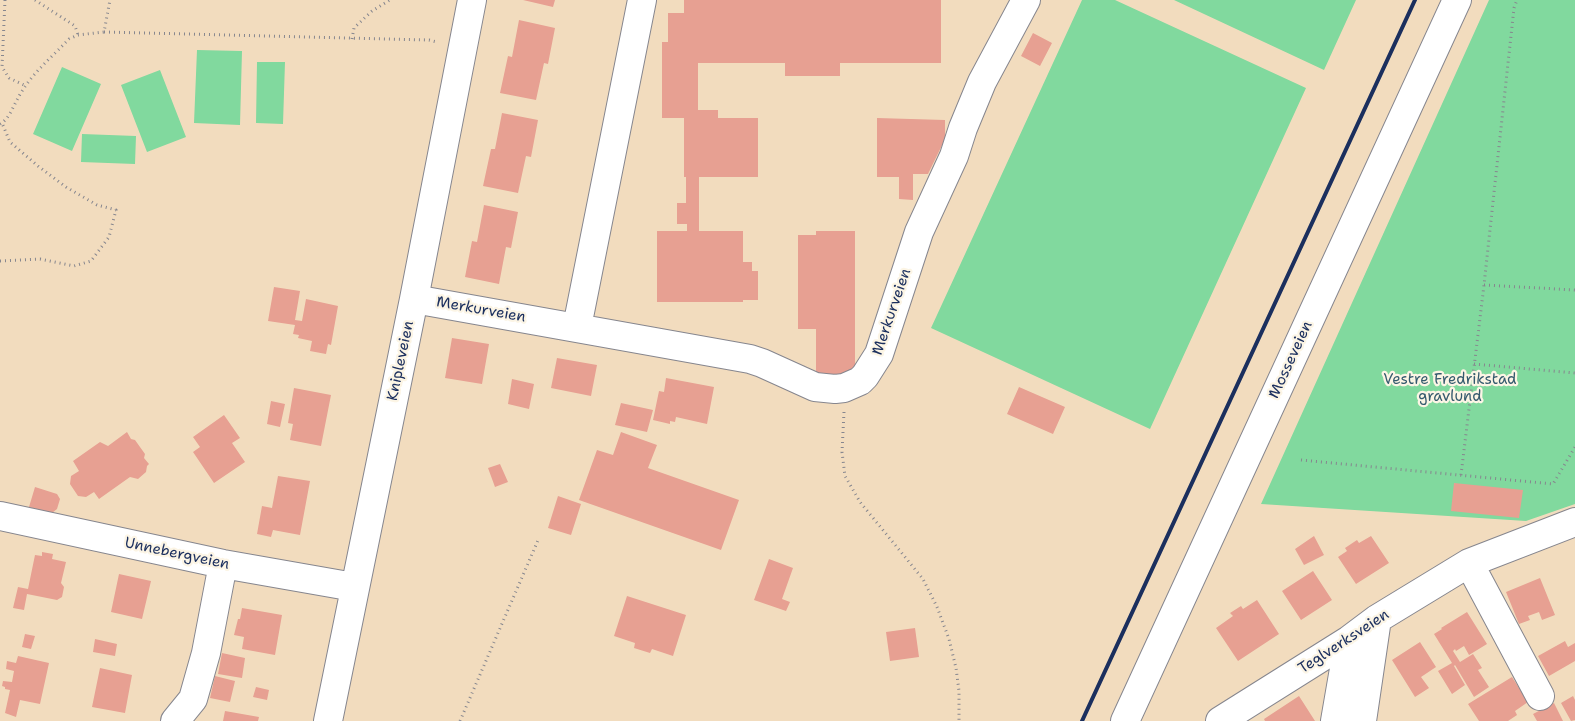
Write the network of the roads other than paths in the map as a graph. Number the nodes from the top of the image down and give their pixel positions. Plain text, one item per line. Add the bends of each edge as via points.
1 (472, 0) edge
2 (642, 0) edge
3 (1026, 0) edge
4 (1457, 0) edge
5 (414, 299) junction
6 (577, 327) junction
7 (0, 516) edge
8 (1575, 522) edge
9 (1469, 563) junction
10 (222, 564) junction
11 (354, 587) junction
12 (1377, 620) junction
13 (1349, 640) junction
14 (1540, 696) dead end
15 (176, 721) edge
16 (328, 721) edge
17 (1125, 721) edge
18 (1220, 721) edge
19 (1335, 721) edge
20 (1362, 721) edge

1 - 5 main road, Knipleveien
2 - 6 main road
3 - 6 main road, Merkurveien via 982,82 954,156 919,232 879,354 860,381 844,388 815,387 762,362
4 - 17 main road, Mosseveien
5 - 6 main road, Merkurveien
5 - 11 main road, Knipleveien
7 - 10 main road, Unnebergveien
8 - 9 main road, Teglverksveien
9 - 12 main road, Teglverksveien
9 - 14 main road
10 - 11 main road, Unnebergveien
10 - 15 main road via 206,653 193,699
11 - 16 main road, Knipleveien
12 - 13 main road, Teglverksveien
12 - 20 main road
13 - 18 main road, Teglverksveien
13 - 19 main road

